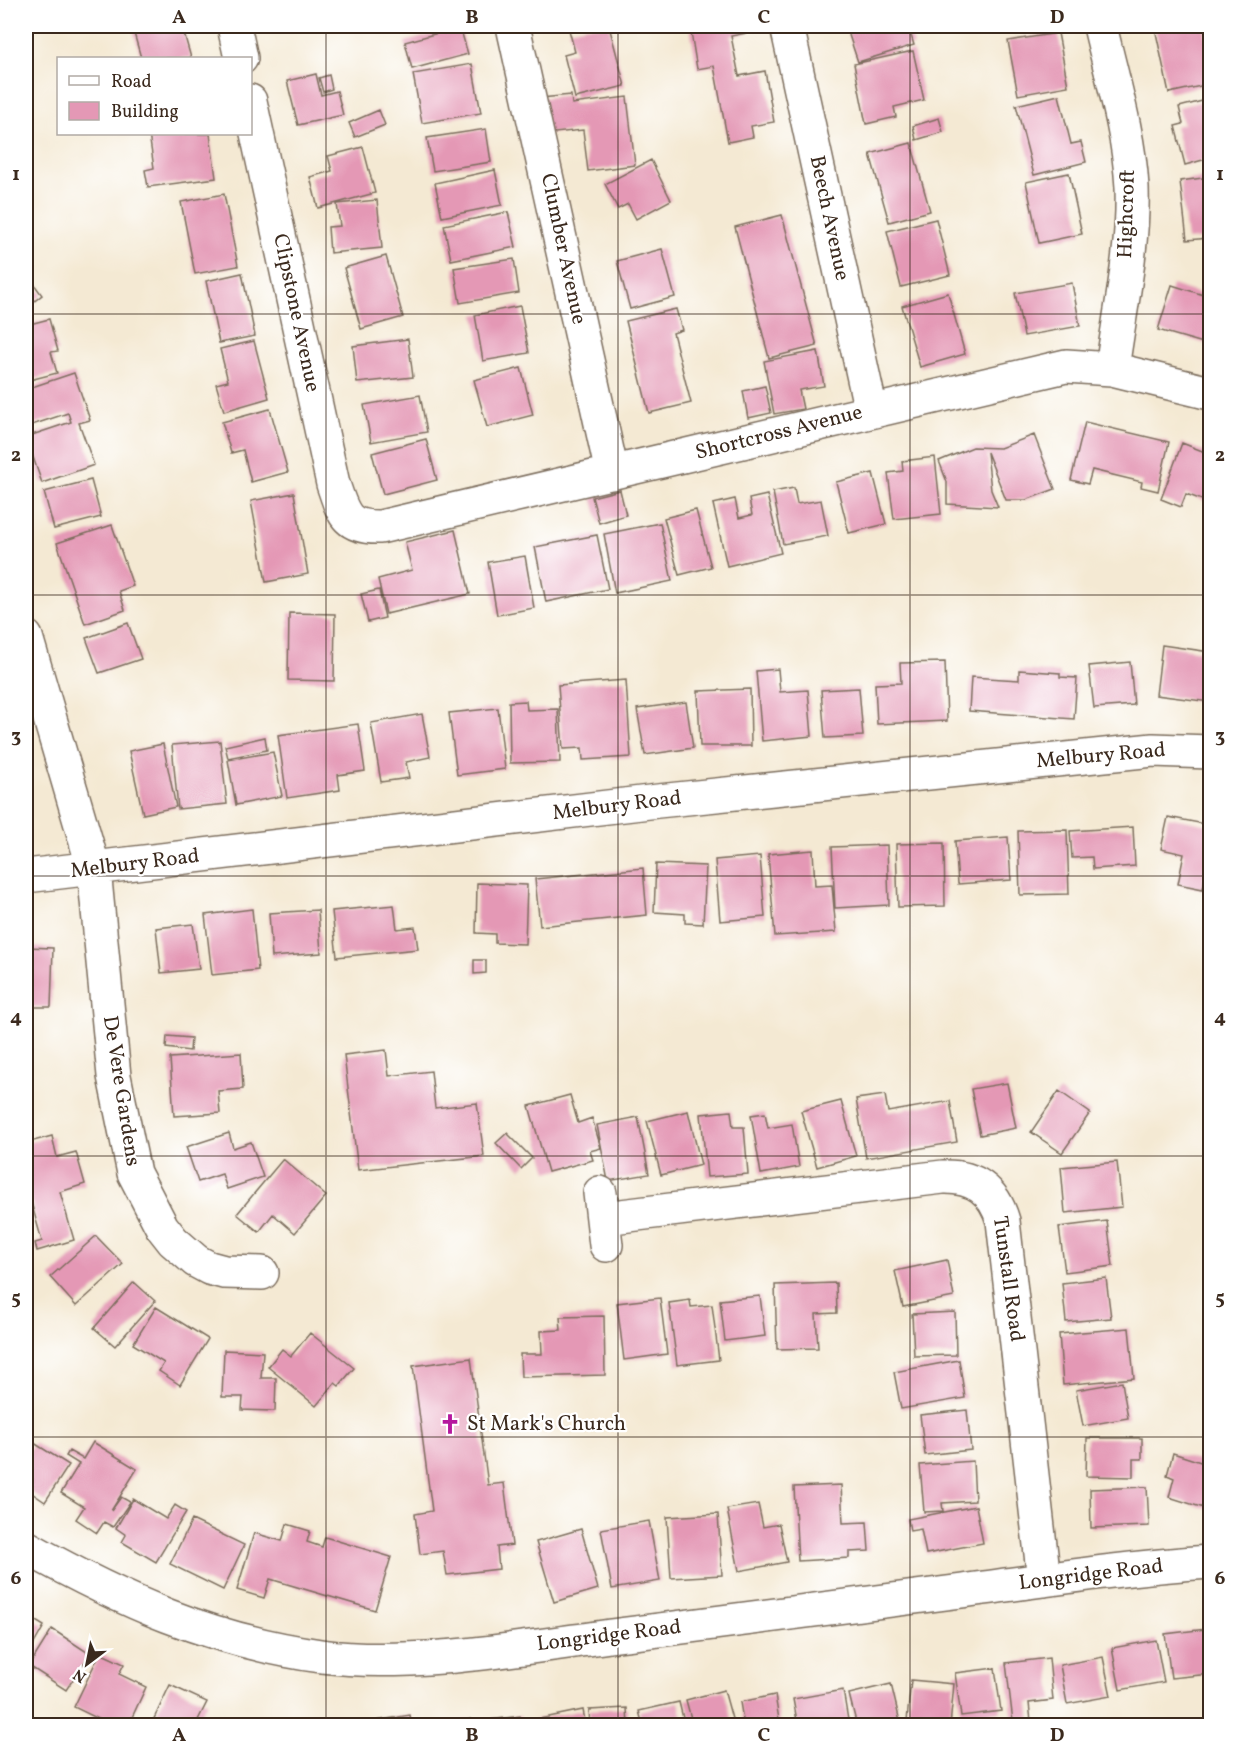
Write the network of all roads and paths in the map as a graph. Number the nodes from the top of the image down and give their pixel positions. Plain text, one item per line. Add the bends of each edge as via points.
1 (234, 26) edge
2 (513, 26) edge
3 (787, 26) edge
4 (1100, 26) edge
5 (242, 57) edge
6 (252, 110) edge
7 (1112, 369) junction
8 (1210, 393) edge
9 (872, 411) junction
10 (612, 473) junction
11 (349, 522) joint
12 (26, 637) edge
13 (1210, 752) edge
14 (94, 869) junction
15 (26, 876) edge
16 (604, 1219) dead end
17 (262, 1273) dead end
18 (26, 1546) edge
19 (1210, 1562) edge
20 (1044, 1580) junction

1 - 5 street
2 - 10 street, Clumber Avenue
3 - 9 street, Beech Avenue
4 - 7 street, Highcroft via 1132,188 1131,225
6 - 11 street, Clipstone Avenue via 333,484
7 - 8 street, Shortcross Avenue
7 - 9 street, Shortcross Avenue via 1066,366
9 - 10 street, Shortcross Avenue
10 - 11 street, Shortcross Avenue via 380,527
12 - 14 street, De Vere Gardens
13 - 14 street, Melbury Road via 1153,750 682,798
14 - 15 street, Melbury Road
14 - 17 street, De Vere Gardens via 114,1076 134,1173 162,1227 196,1261 224,1272
16 - 20 street, Tunstall Road via 943,1177 960,1177 993,1196 1003,1221
18 - 20 street, Longridge Road via 76,1575 180,1622 228,1637 324,1656 382,1658 459,1654
19 - 20 street, Longridge Road

